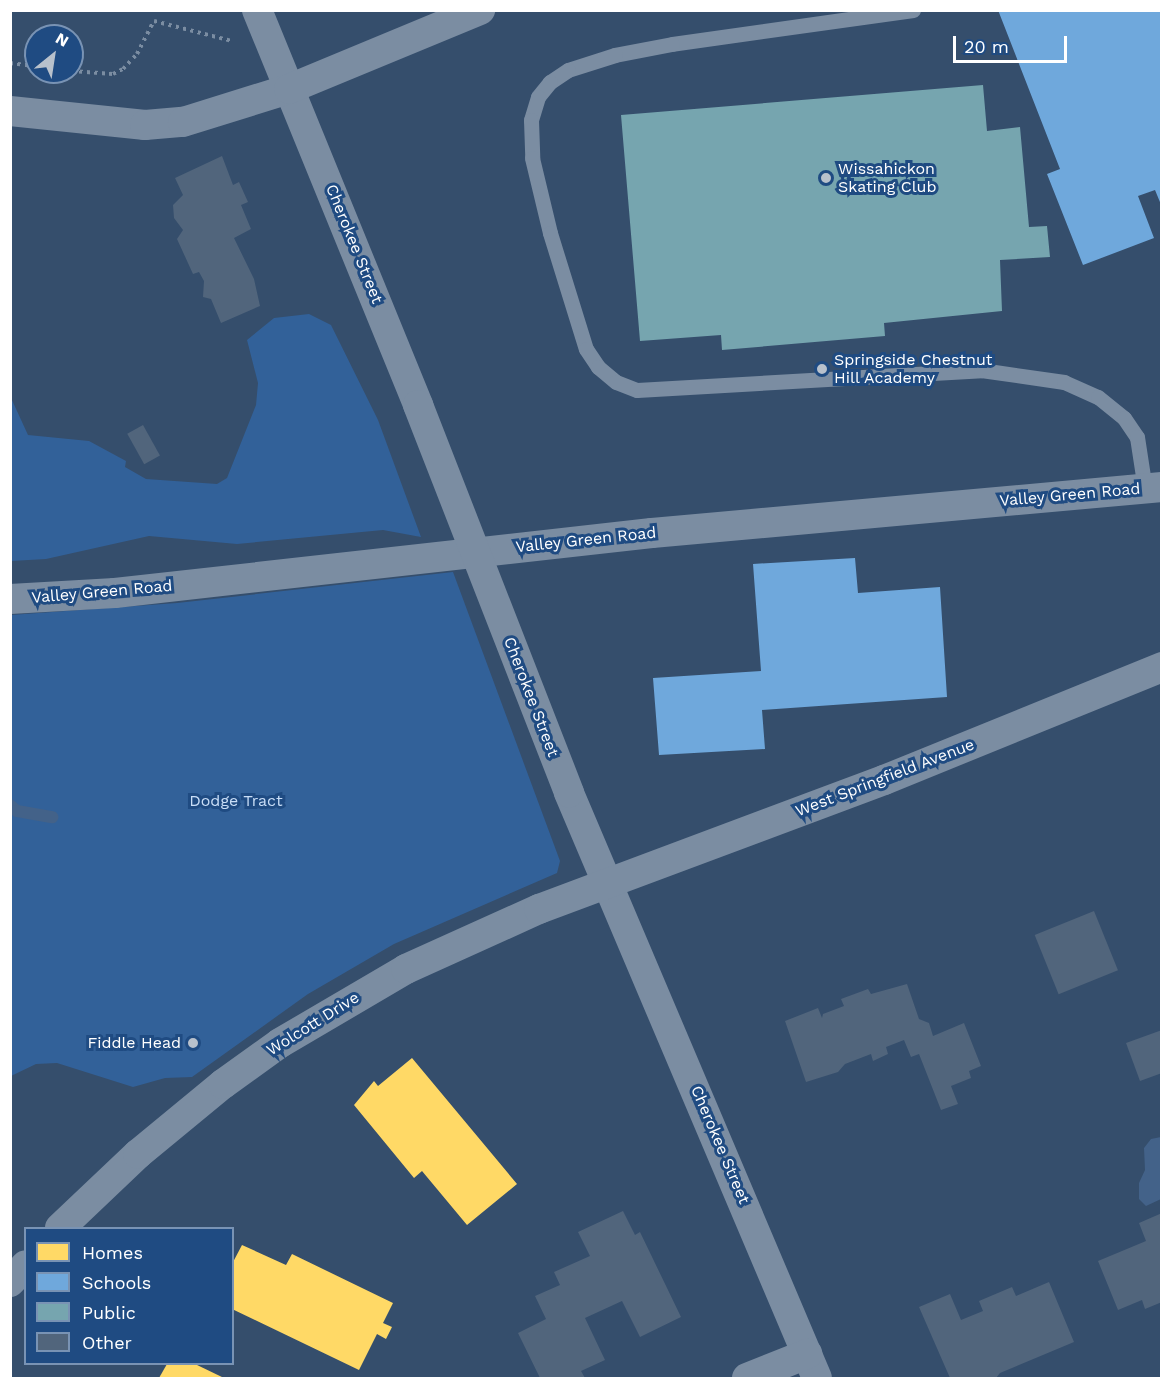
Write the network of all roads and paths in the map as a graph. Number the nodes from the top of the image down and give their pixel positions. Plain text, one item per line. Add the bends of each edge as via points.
1 (257, 10) edge
2 (480, 10) edge
3 (913, 10) edge
4 (233, 41) dead end
5 (84, 72) edge
6 (289, 89) junction
7 (10, 111) edge
8 (1153, 488) edge
9 (10, 599) edge
10 (1161, 667) edge
11 (607, 884) junction
12 (61, 1227) edge
13 (24, 1267) edge
14 (10, 1282) edge
15 (812, 1366) edge
16 (747, 1378) edge

1 - 6 street, Cherokee Street
2 - 6 street
3 - 8 lane via 672,44 606,58 568,70 550,82 538,97 531,120 532,158 550,233 586,349 616,382 637,390 981,370 1064,382 1098,397 1124,418 1137,437
4 - 5 path via 154,21 137,54 123,69 113,74
6 - 7 street via 192,119 145,125
6 - 11 street, Cherokee Street, bridge
8 - 9 street, Valley Green Road via 652,533 127,591
10 - 11 street, West Springfield Avenue via 884,780
11 - 12 street, Wolcott Drive via 539,909 406,969 280,1043 138,1154
11 - 15 street, Cherokee Street via 663,1007
13 - 14 street
15 - 16 street

